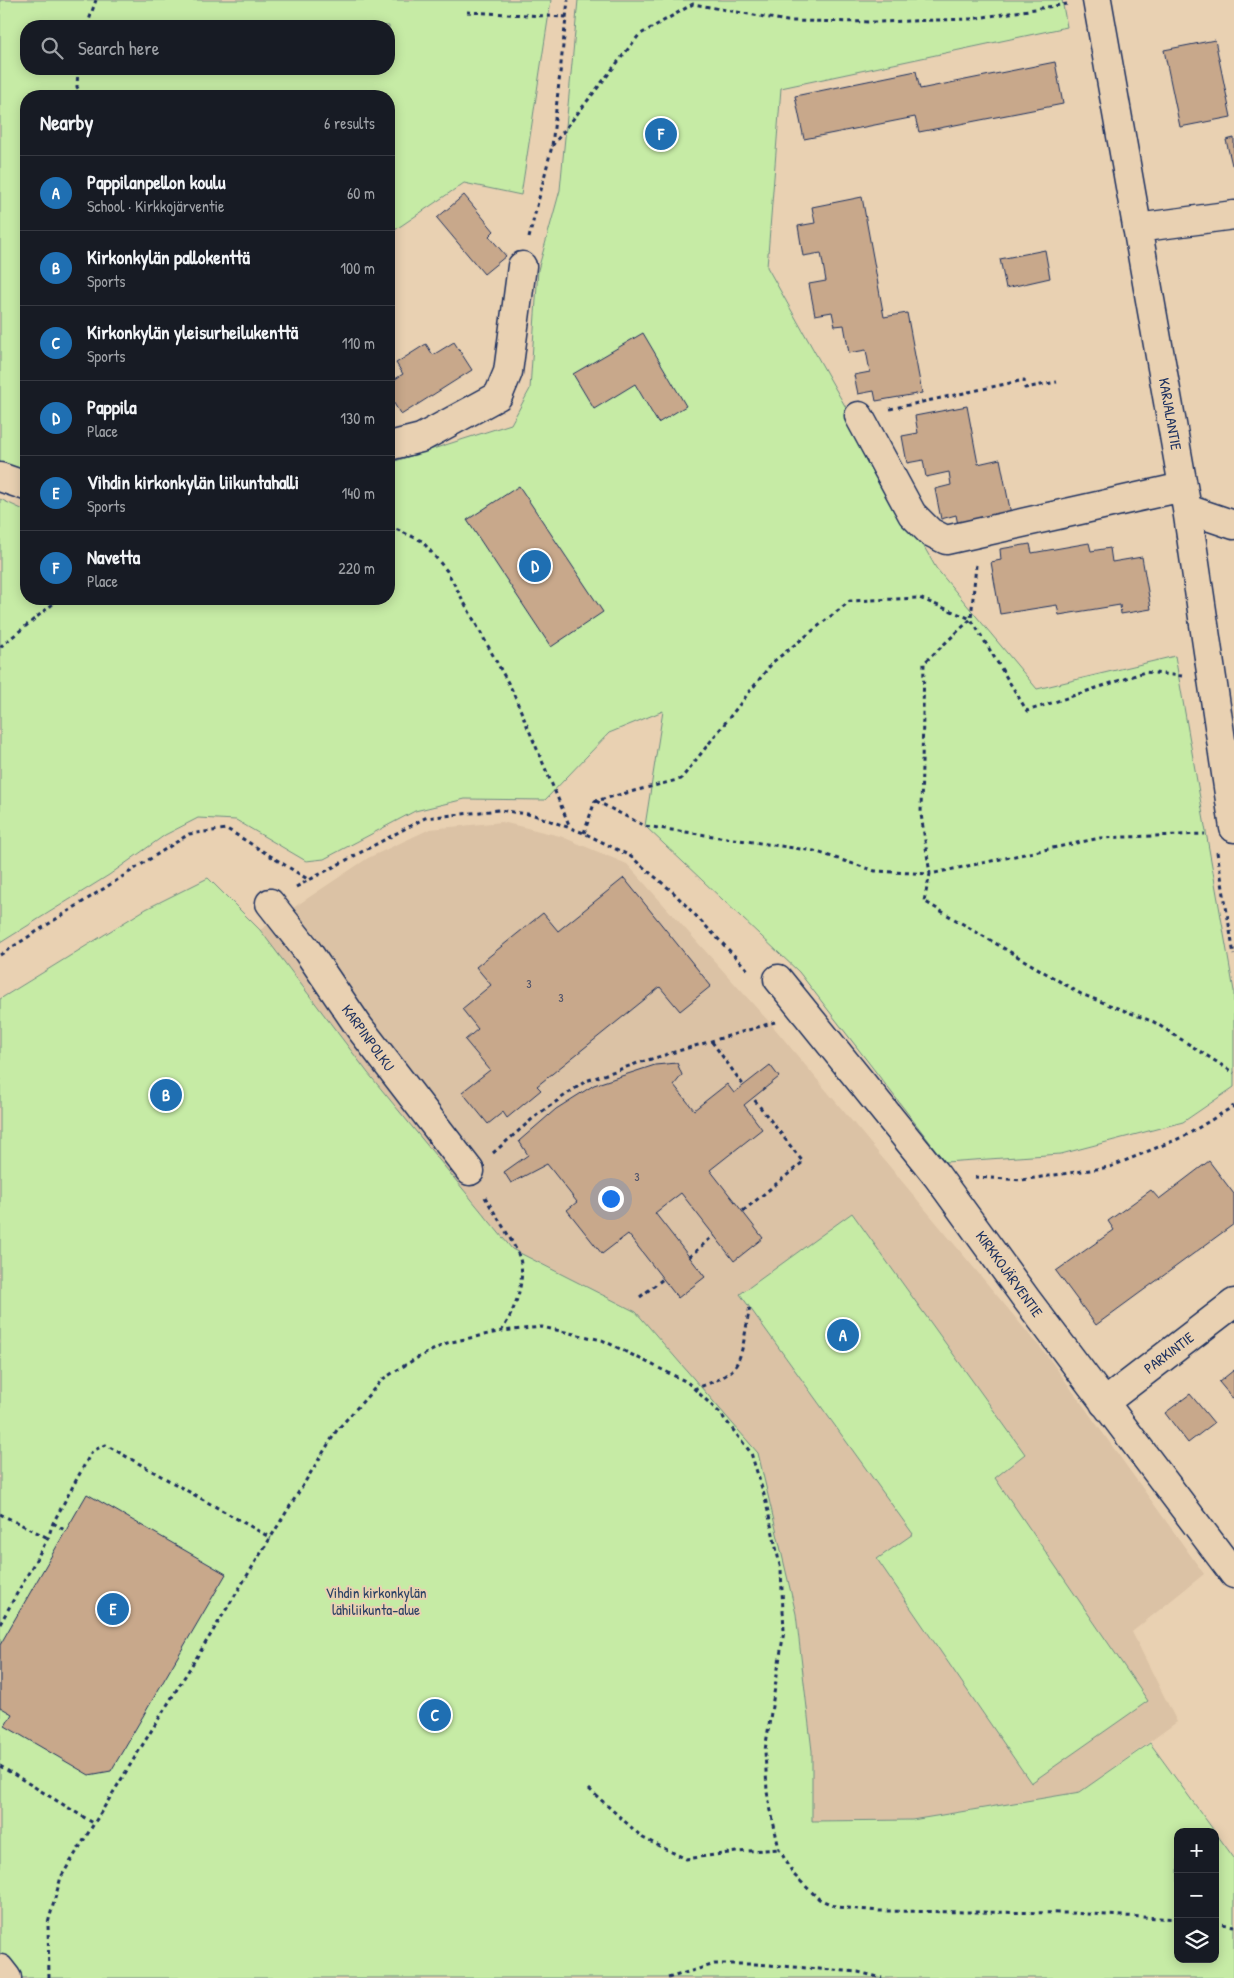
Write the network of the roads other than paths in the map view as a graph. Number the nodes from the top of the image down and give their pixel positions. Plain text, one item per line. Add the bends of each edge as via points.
1 (1097, 0) edge
2 (1234, 215) edge
3 (1137, 228) junction
4 (522, 266) road end
5 (859, 416) road end
6 (395, 444) edge
7 (0, 476) edge
8 (20, 484) edge
9 (1185, 498) junction
10 (1234, 525) edge
11 (1224, 831) edge
12 (270, 903) road end
13 (778, 979) road end
14 (470, 1171) road end
15 (1234, 1303) edge
16 (1104, 1403) junction
17 (1234, 1574) edge
18 (0, 1969) edge
19 (7, 1978) edge

1 - 3 street, KARJALANTIE
2 - 3 street
3 - 9 street, KARJALANTIE
4 - 6 street via 508,372 498,396 420,438
5 - 9 street via 912,514 930,532 946,540
7 - 8 street
9 - 10 street
9 - 11 street, KARJALANTIE
12 - 14 street, KARPINPOLKU via 359,1027
13 - 16 street, KIRKKOJÄRVENTIE via 937,1176
15 - 16 street, PARKINTIE
16 - 17 street, KIRKKOJÄRVENTIE
18 - 19 street

